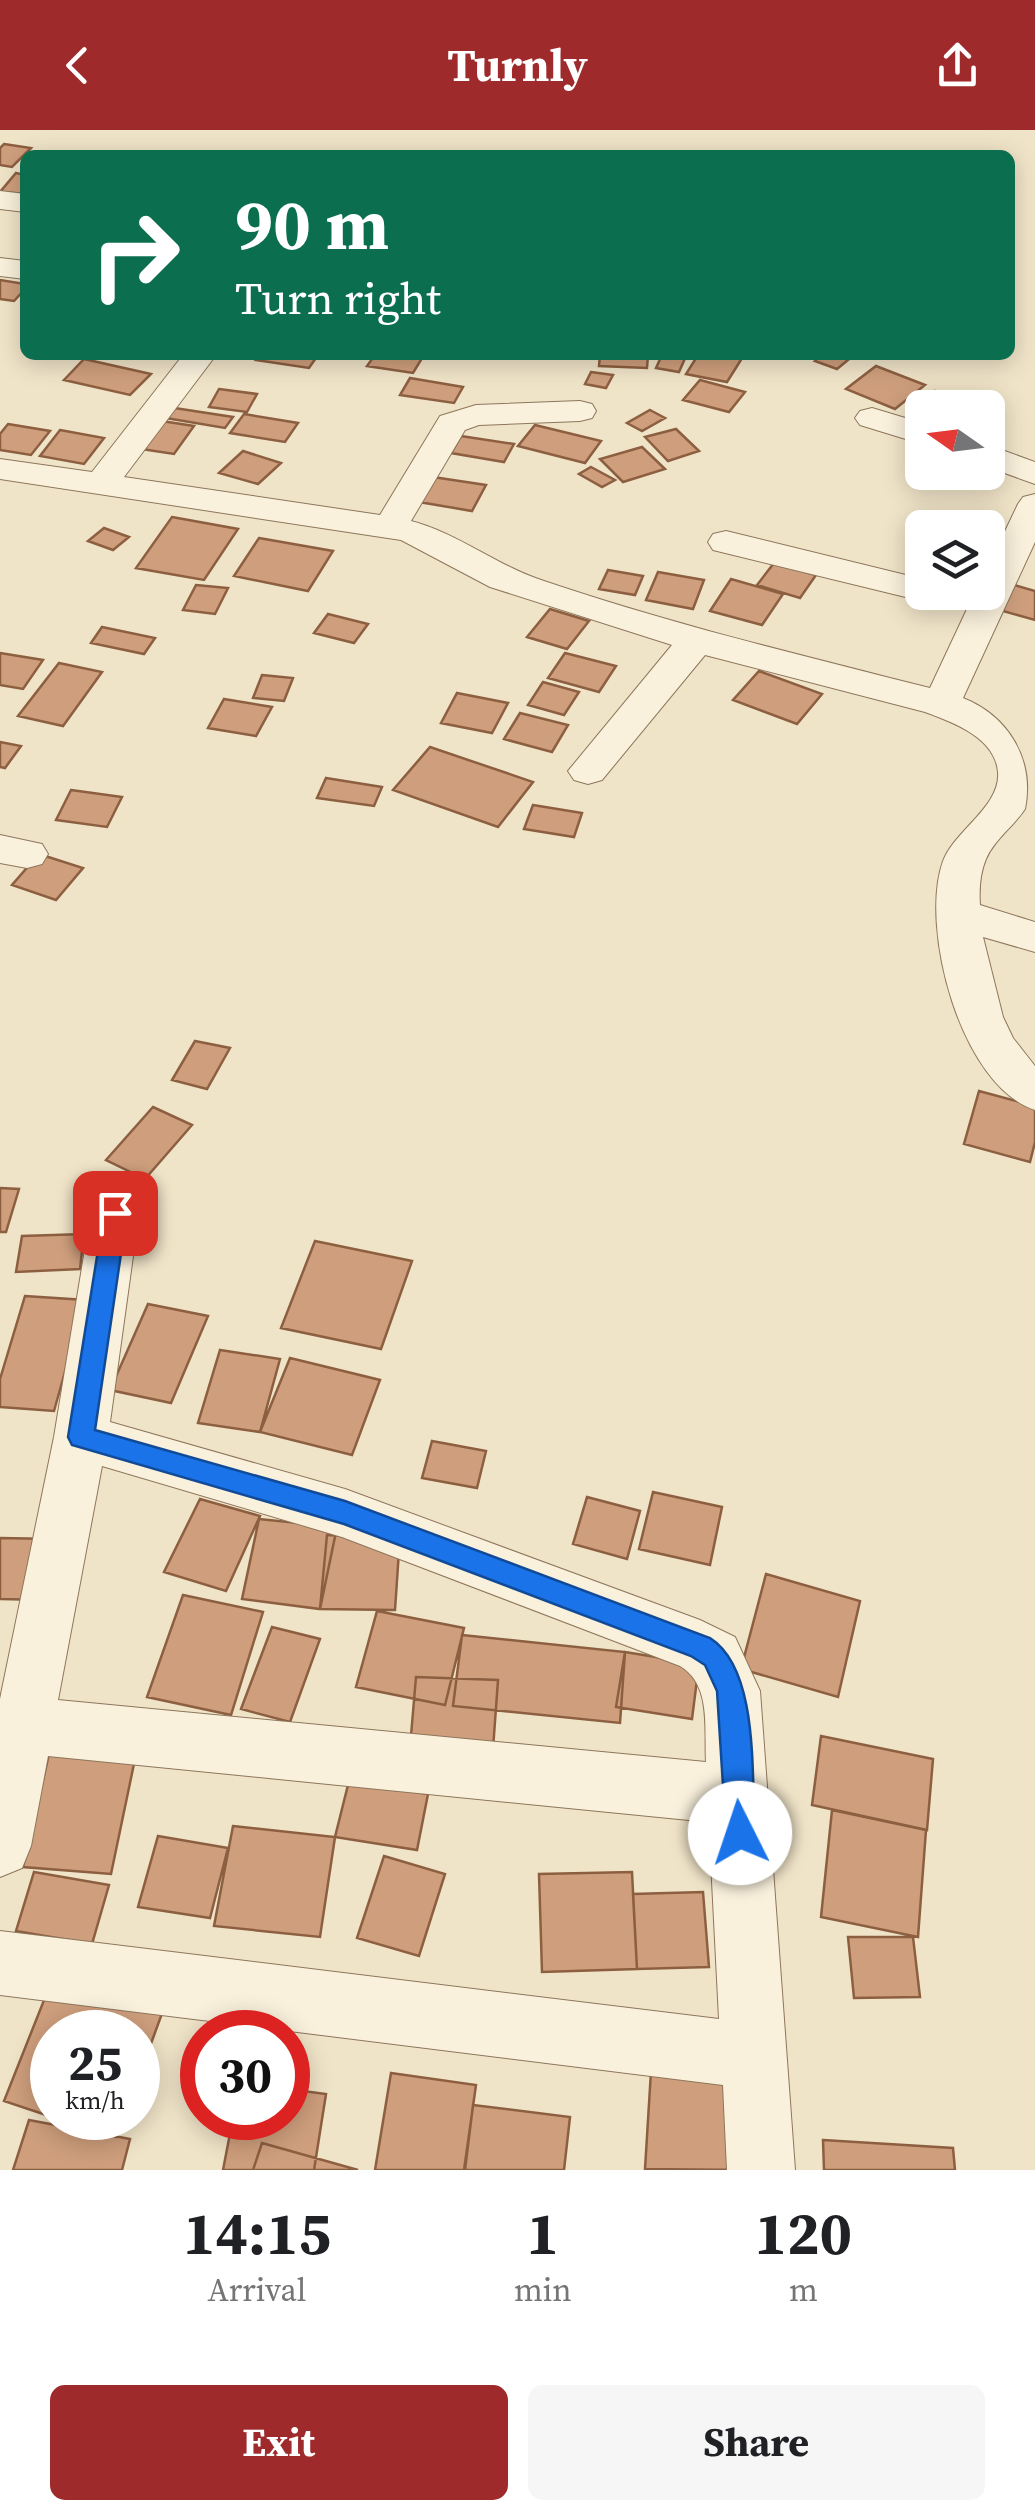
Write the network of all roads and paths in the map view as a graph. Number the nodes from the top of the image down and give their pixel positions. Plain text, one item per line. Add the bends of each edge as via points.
1 (196, 360) edge
2 (580, 412) dead end
3 (872, 418) dead end
4 (905, 429) edge
5 (1005, 462) edge
6 (0, 470) edge
7 (1035, 474) edge
8 (100, 485) junction
9 (1035, 504) edge
10 (390, 527) junction
11 (726, 542) dead end
12 (1005, 568) edge
13 (905, 586) edge
14 (985, 610) edge
15 (696, 641) junction
16 (942, 703) junction
17 (588, 771) dead end
18 (960, 914) junction
19 (1035, 937) edge
20 (1035, 1092) edge
21 (115, 1213) dead end
22 (81, 1437) junction
23 (25, 1725) junction
24 (738, 1796) junction
25 (0, 1846) edge
26 (0, 1962) edge
27 (756, 2056) junction
28 (761, 2170) edge

1 - 8 street
2 - 10 street via 476,415 452,424
3 - 4 street
5 - 7 street
6 - 8 street
8 - 10 street
9 - 12 street
10 - 15 street via 439,543 485,573
11 - 13 street
14 - 16 street
15 - 16 street
15 - 17 street
16 - 18 street via 978,721 1016,762 1014,796 966,856
18 - 19 street
18 - 20 street via 973,994 988,1036
21 - 22 street
22 - 23 street
22 - 24 street via 345,1513 700,1647 715,1656 730,1691
23 - 24 street
23 - 25 street
24 - 27 street
26 - 27 street
27 - 28 street

